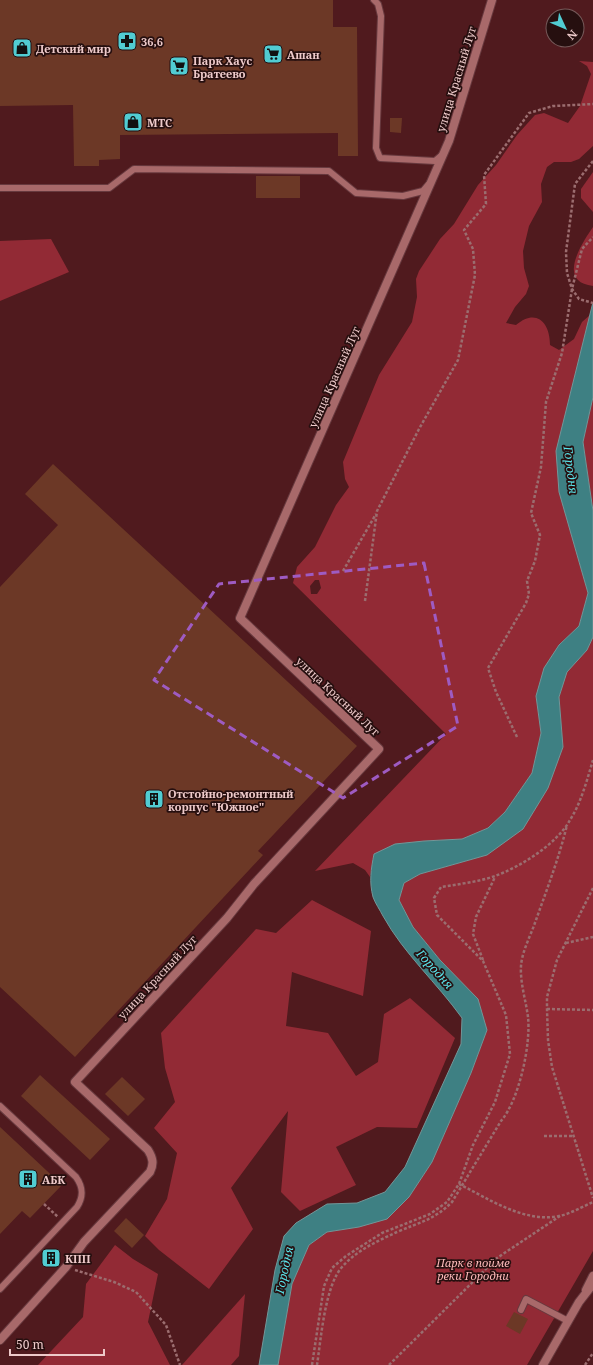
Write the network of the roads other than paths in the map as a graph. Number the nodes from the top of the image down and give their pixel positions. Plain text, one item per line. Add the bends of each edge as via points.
1 (374, 0) edge
2 (492, 0) edge
3 (443, 154) junction
4 (434, 179) junction
5 (0, 188) edge
6 (0, 1106) edge
7 (593, 1276) edge
8 (593, 1284) edge
9 (0, 1289) edge
10 (579, 1302) junction
11 (521, 1310) dead end
12 (568, 1321) junction
13 (0, 1340) edge
14 (543, 1365) edge

1 - 3 lane via 378,4 381,16 376,148 380,158 435,161
2 - 3 street, улица Красный Луг
3 - 4 street, улица Красный Луг
4 - 5 lane via 423,191 403,196 356,193 329,171 134,169 109,188
4 - 13 street, улица Красный Луг via 240,618 379,749 75,1082 148,1150 153,1161 150,1172 84,1242 66,1267
6 - 9 lane via 76,1177 82,1191 77,1207
7 - 10 street
8 - 10 street
10 - 12 street
11 - 12 lane via 526,1299
12 - 14 street

